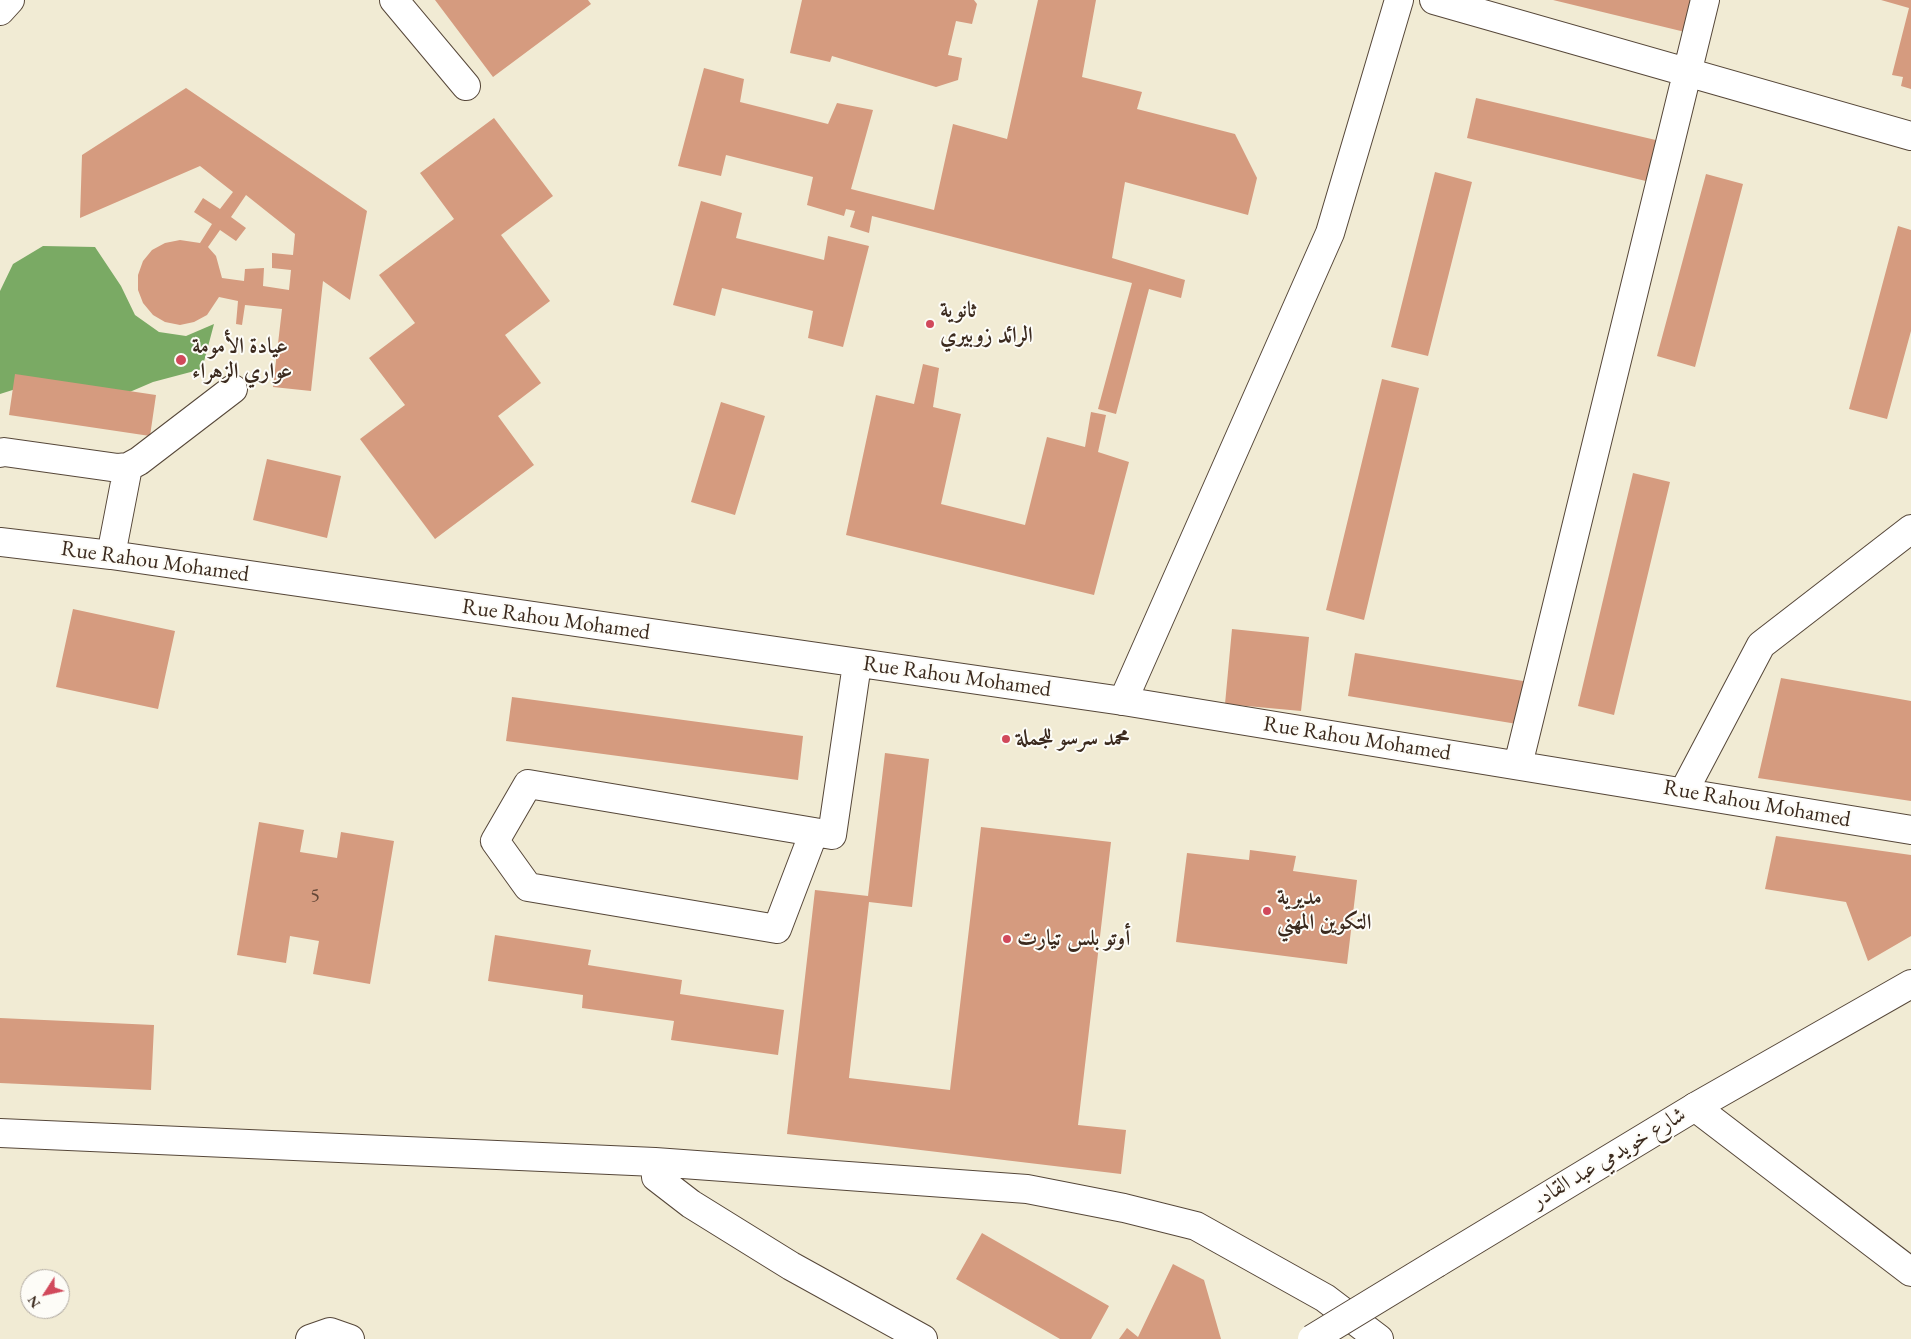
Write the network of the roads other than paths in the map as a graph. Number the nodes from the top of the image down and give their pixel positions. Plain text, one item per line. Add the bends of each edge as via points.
1 (10, 0) edge
2 (394, 0) edge
3 (1399, 0) edge
4 (1434, 0) edge
5 (1705, 0) edge
6 (0, 11) edge
7 (1687, 72) junction
8 (466, 86) dead end
9 (1911, 136) edge
10 (233, 389) dead end
11 (0, 453) edge
12 (128, 467) junction
13 (1911, 529) edge
14 (0, 542) edge
15 (111, 555) junction
16 (857, 664) junction
17 (1123, 701) junction
18 (1518, 765) junction
19 (1684, 791) junction
20 (1911, 830) edge
21 (814, 832) junction
22 (1911, 984) edge
23 (1695, 1107) junction
24 (0, 1133) edge
25 (655, 1162) junction
26 (1911, 1272) edge
27 (310, 1339) edge
28 (350, 1339) edge
29 (923, 1339) edge
30 (1312, 1339) edge
31 (1379, 1339) edge

1 - 6 street
2 - 8 street
3 - 17 street via 1330,233
4 - 7 street
5 - 7 street
7 - 9 street
7 - 18 street
10 - 12 street
11 - 12 street
12 - 15 street
13 - 19 street via 1760,646
14 - 15 street, Rue Rahou Mohamed
15 - 16 street, Rue Rahou Mohamed
16 - 17 street, Rue Rahou Mohamed
16 - 21 street via 832,835
17 - 18 street, Rue Rahou Mohamed
18 - 19 street, Rue Rahou Mohamed
19 - 20 street, Rue Rahou Mohamed
21 - 21 street via 528,784 495,841 528,887 778,929
22 - 23 street, شارع خويدمي عبد القادر
23 - 26 street
23 - 30 street, شارع خويدمي عبد القادر, bridge
24 - 25 street
25 - 29 street via 656,1177 691,1204 791,1266
25 - 31 street via 1028,1189 1142,1212 1196,1226 1325,1298
27 - 28 street via 330,1332

